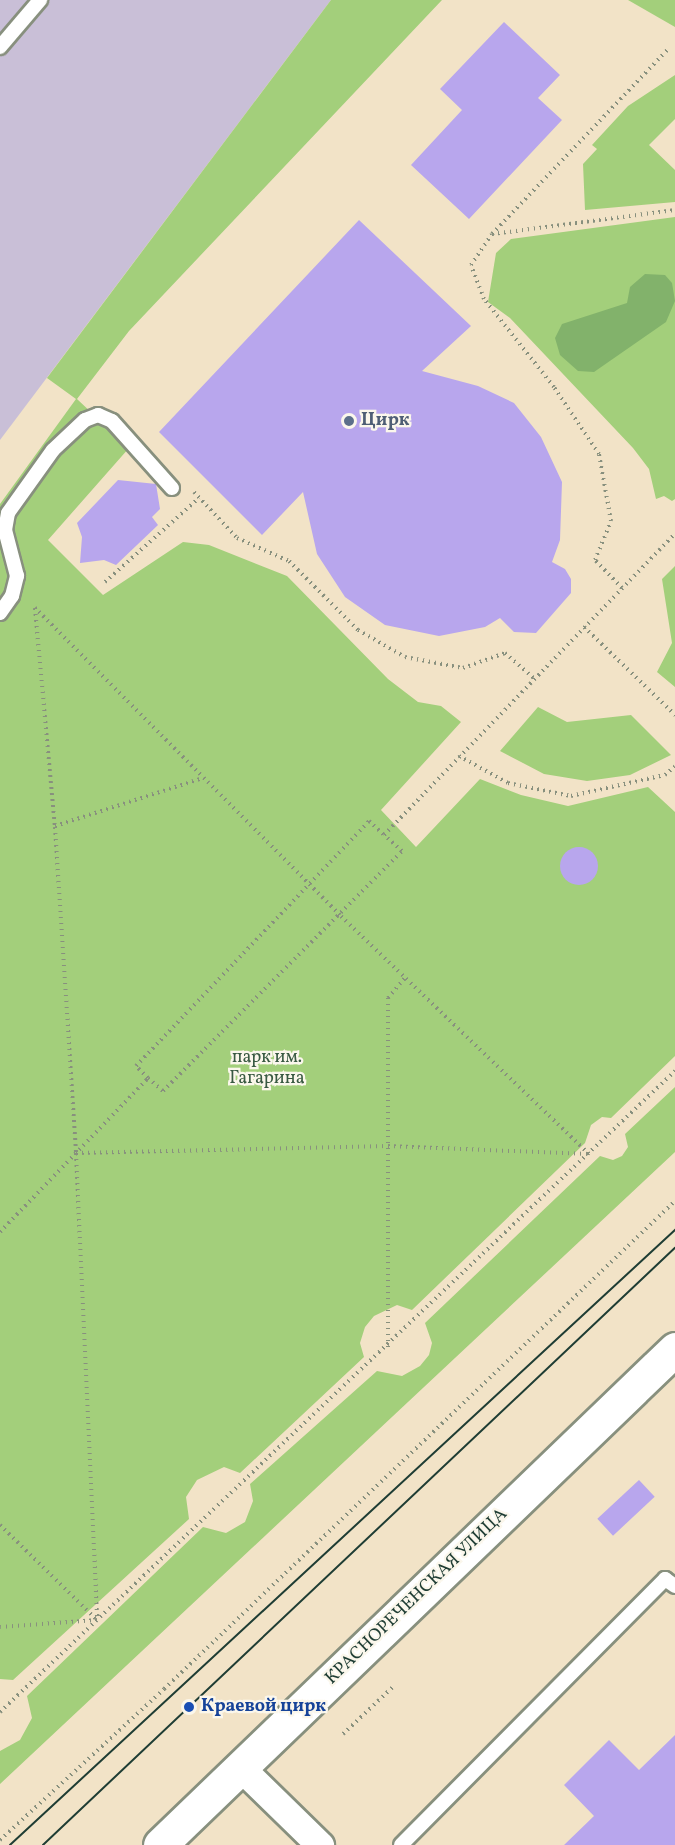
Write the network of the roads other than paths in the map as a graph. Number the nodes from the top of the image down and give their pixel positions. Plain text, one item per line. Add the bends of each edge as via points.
1 (40, 0) edge
2 (0, 47) edge
3 (172, 488) dead end
4 (0, 613) edge
5 (675, 1349) edge
6 (672, 1578) edge
7 (240, 1767) junction
8 (318, 1844) edge
9 (160, 1845) edge
10 (401, 1845) edge

1 - 2 lane
3 - 4 lane via 105,417 98,415 75,427 53,450 8,513 5,530 17,576 12,596
5 - 7 main road, КРАСНОРЕЧЕНСКАЯ УЛИЦА
6 - 10 lane
7 - 8 street
7 - 9 main road, КРАСНОРЕЧЕНСКАЯ УЛИЦА

